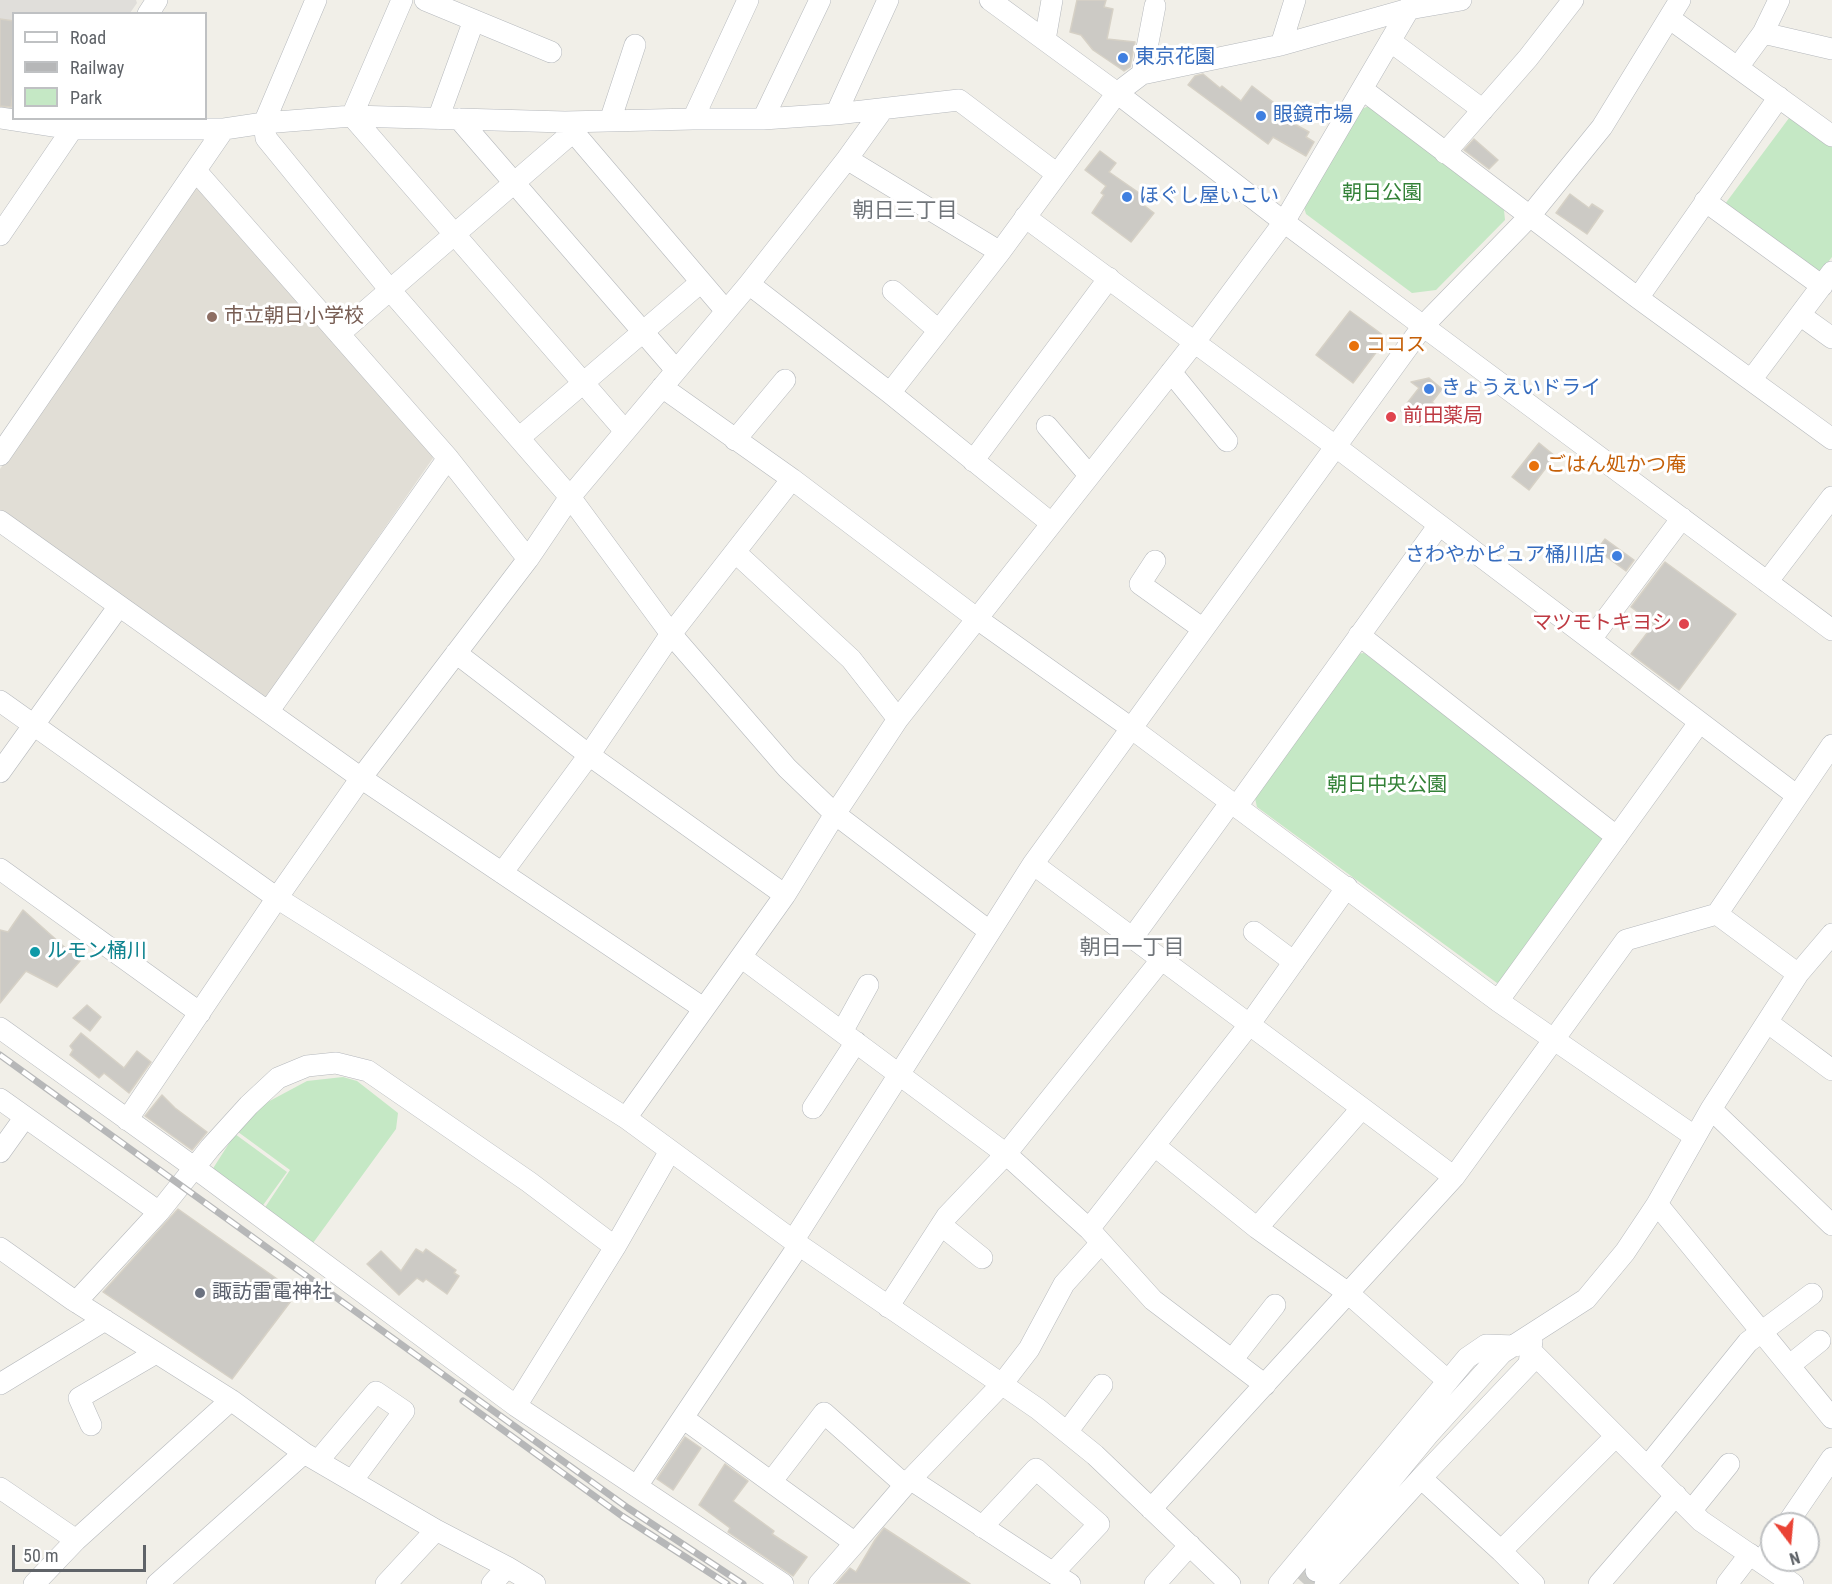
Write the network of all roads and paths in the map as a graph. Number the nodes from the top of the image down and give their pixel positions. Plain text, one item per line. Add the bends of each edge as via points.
1 (316, 0) edge
2 (402, 0) edge
3 (425, 0) edge
4 (748, 0) edge
5 (820, 0) edge
6 (888, 0) edge
7 (990, 0) edge
8 (1052, 0) edge
9 (1295, 0) edge
10 (1461, 0) edge
11 (1573, 0) edge
12 (1779, 0) edge
13 (1411, 5) edge
14 (1675, 5) edge
15 (1155, 6) dead end
16 (474, 20) junction
17 (1762, 33) junction
18 (1045, 40) junction
19 (1390, 41) junction
20 (635, 45) dead end
21 (1281, 45) junction
22 (1832, 49) edge
23 (551, 52) dead end
24 (1738, 67) junction
25 (1142, 74) junction
26 (1362, 89) junction
27 (1117, 93) junction
28 (1779, 97) junction
29 (883, 109) junction
30 (1483, 110) junction
31 (836, 114) junction
32 (352, 116) junction
33 (693, 118) junction
34 (438, 119) junction
35 (459, 119) junction
36 (763, 119) junction
37 (25, 120) edge
38 (610, 121) junction
39 (264, 123) junction
40 (76, 124) edge
41 (569, 127) junction
42 (224, 129) junction
43 (1832, 136) edge
44 (1445, 153) junction
45 (847, 159) junction
46 (196, 171) junction
47 (1057, 174) junction
48 (514, 183) junction
49 (1705, 201) junction
50 (1025, 217) junction
51 (1529, 217) junction
52 (1284, 222) junction
53 (0, 235) edge
54 (454, 235) junction
55 (1000, 252) junction
56 (1109, 278) junction
57 (1827, 279) edge
58 (701, 282) junction
59 (748, 284) junction
60 (390, 290) junction
61 (893, 291) dead end
62 (1638, 298) junction
63 (726, 311) junction
64 (1800, 315) junction
65 (1423, 326) junction
66 (938, 330) junction
67 (643, 331) junction
68 (339, 334) junction
69 (1832, 338) edge
70 (1194, 343) junction
71 (676, 370) junction
72 (1171, 372) junction
73 (785, 380) dead end
74 (1751, 380) junction
75 (583, 383) junction
76 (662, 387) junction
77 (890, 393) junction
78 (1047, 426) dead end
79 (625, 431) junction
80 (519, 438) junction
81 (1832, 439) edge
82 (735, 440) junction
83 (1227, 441) dead end
84 (1335, 446) junction
85 (0, 455) edge
86 (448, 458) junction
87 (973, 461) junction
88 (1089, 475) junction
89 (792, 479) junction
90 (570, 497) junction
91 (1832, 497) edge
92 (1682, 518) junction
93 (0, 521) edge
94 (1051, 524) junction
95 (1439, 525) junction
96 (735, 552) junction
97 (528, 558) junction
98 (1155, 561) dead end
99 (1767, 582) junction
100 (119, 606) junction
101 (976, 618) junction
102 (1203, 629) junction
103 (1832, 630) edge
104 (671, 634) junction
105 (1359, 635) junction
106 (1591, 639) junction
107 (456, 653) junction
108 (0, 701) edge
109 (268, 712) junction
110 (898, 719) junction
111 (1699, 723) junction
112 (33, 725) junction
113 (1131, 728) junction
114 (1832, 745) edge
115 (590, 755) junction
116 (0, 772) edge
117 (361, 778) junction
118 (1796, 795) junction
119 (1234, 804) junction
120 (835, 814) junction
121 (1617, 837) junction
122 (1033, 864) junction
123 (0, 869) edge
124 (502, 873) junction
125 (1347, 887) junction
126 (785, 895) junction
127 (277, 898) junction
128 (1717, 914) junction
129 (989, 931) junction
130 (1254, 932) dead end
131 (1832, 934) edge
132 (1133, 937) junction
133 (741, 957) junction
134 (1161, 960) junction
135 (1294, 962) junction
136 (1798, 974) junction
137 (868, 985) dead end
138 (1498, 1001) junction
139 (703, 1008) junction
140 (200, 1013) junction
141 (1767, 1022) junction
142 (1250, 1025) junction
143 (0, 1028) edge
144 (849, 1037) junction
145 (1554, 1041) junction
146 (1832, 1070) edge
147 (899, 1074) junction
148 (0, 1099) edge
149 (813, 1108) dead end
150 (1362, 1108) junction
151 (1711, 1109) junction
152 (25, 1117) junction
153 (626, 1118) junction
154 (127, 1120) junction
155 (1694, 1136) junction
156 (1155, 1146) junction
157 (670, 1151) junction
158 (0, 1152) edge
159 (1006, 1154) junction
160 (195, 1168) junction
161 (1454, 1177) junction
162 (1657, 1204) junction
163 (159, 1212) junction
164 (941, 1225) junction
165 (1832, 1225) edge
166 (1257, 1228) junction
167 (1095, 1236) junction
168 (796, 1243) junction
169 (615, 1247) junction
170 (0, 1248) edge
171 (982, 1258) dead end
172 (1348, 1293) junction
173 (1812, 1294) dead end
174 (76, 1302) junction
175 (1275, 1305) dead end
176 (888, 1307) junction
177 (105, 1320) junction
178 (1762, 1331) junction
179 (1820, 1341) dead end
180 (1526, 1344) junction
181 (156, 1353) junction
182 (1232, 1360) junction
183 (1790, 1365) junction
184 (1448, 1381) junction
185 (0, 1384) edge
186 (1002, 1384) junction
187 (1102, 1385) dead end
188 (1265, 1385) junction
189 (231, 1400) junction
190 (516, 1406) junction
191 (683, 1418) junction
192 (1832, 1418) edge
193 (91, 1425) dead end
194 (1067, 1432) junction
195 (1616, 1436) junction
196 (311, 1457) junction
197 (1832, 1458) edge
198 (1729, 1464) dead end
199 (1647, 1467) junction
200 (1421, 1478) junction
201 (1826, 1480) edge
202 (352, 1481) junction
203 (771, 1482) junction
204 (907, 1482) junction
205 (637, 1486) junction
206 (0, 1488) edge
207 (1676, 1495) junction
208 (1151, 1509) junction
209 (1690, 1510) junction
210 (1798, 1512) edge
211 (982, 1527) junction
212 (436, 1530) junction
213 (76, 1540) junction
214 (855, 1543) junction
215 (1190, 1545) junction
216 (1501, 1551) junction
217 (1760, 1553) edge
218 (1760, 1555) edge
219 (507, 1567) junction
220 (1780, 1572) edge
221 (1320, 1577) edge
222 (1062, 1578) edge
223 (34, 1584) edge
224 (157, 1584) edge
225 (386, 1584) edge
226 (492, 1584) edge
227 (535, 1584) edge
228 (783, 1584) edge
229 (819, 1584) edge
230 (1155, 1584) edge
231 (1230, 1584) edge
232 (1279, 1584) edge
233 (1534, 1584) edge
234 (1599, 1584) edge
235 (1727, 1584) edge
236 (1793, 1584) edge

1 - 39 street
2 - 32 street
3 - 16 street
4 - 33 street
5 - 36 street
6 - 31 street
7 - 18 street
8 - 18 street
9 - 21 street
10 - 13 street
11 - 30 street
12 - 17 street
13 - 19 street
13 - 21 street
14 - 24 street
14 - 51 street via 1602,127
15 - 25 street
16 - 23 street
16 - 34 street
17 - 22 street
17 - 24 street
18 - 27 street
19 - 26 street
19 - 30 street
20 - 38 street
21 - 25 street
24 - 28 street
25 - 27 street
26 - 44 street
26 - 52 street
27 - 47 street
27 - 52 street
28 - 43 street
28 - 49 street
29 - 31 street
29 - 45 street
29 - 47 street via 959,100
30 - 44 street
31 - 36 street
32 - 34 street
32 - 39 street
32 - 54 street
33 - 36 street
33 - 38 street
34 - 35 street
35 - 41 street
35 - 48 street
37 - 40 street
38 - 41 street
39 - 42 street
39 - 60 street via 266,138
40 - 42 street
40 - 53 street
41 - 48 street
41 - 58 street
42 - 46 street
44 - 51 street
45 - 55 street
45 - 59 street
46 - 68 street
46 - 85 street
47 - 50 street
48 - 54 street
48 - 67 street
49 - 57 street
49 - 62 street
50 - 55 street
50 - 56 street
51 - 62 street
51 - 65 street
52 - 65 street
52 - 70 street
54 - 60 street
54 - 75 street
55 - 66 street
56 - 70 street
56 - 87 street
57 - 64 street
58 - 63 street
58 - 67 street
59 - 63 street
59 - 77 street
60 - 68 street
60 - 80 street
61 - 66 street
62 - 74 street
63 - 71 street
64 - 69 street
64 - 74 street
65 - 84 street
65 - 92 street
66 - 77 street
67 - 71 street
67 - 75 street
68 - 86 street
70 - 72 street
70 - 84 street
71 - 76 street
72 - 83 street
72 - 88 street
73 - 82 street
74 - 81 street
75 - 79 street
75 - 80 street
76 - 79 street
76 - 82 street
77 - 87 street
78 - 88 street
79 - 90 street
80 - 90 street
82 - 89 street
84 - 95 street
84 - 102 street
86 - 97 street
86 - 109 street
87 - 94 street
88 - 94 street
89 - 96 street
89 - 101 street
90 - 97 street
90 - 104 street
91 - 99 street
92 - 99 street
92 - 106 street
93 - 100 street
94 - 101 street
95 - 105 street
95 - 106 street
96 - 104 street
96 - 110 street via 851,659
97 - 107 street
98 - 102 street via 1140,584
99 - 103 street
100 - 109 street
100 - 112 street
101 - 110 street
101 - 113 street
102 - 113 street
104 - 115 street
104 - 120 street via 787,768
105 - 119 street
105 - 121 street
106 - 111 street
107 - 115 street
107 - 117 street
108 - 112 street
109 - 117 street
110 - 120 street
111 - 118 street
111 - 121 street
112 - 116 street
112 - 127 street
113 - 119 street
113 - 122 street
114 - 118 street
115 - 124 street
115 - 126 street
117 - 124 street
117 - 127 street
118 - 128 street
119 - 125 street
119 - 132 street
120 - 126 street
120 - 129 street
121 - 138 street
122 - 129 street
122 - 132 street
123 - 140 street
124 - 139 street
125 - 135 street
125 - 138 street
126 - 133 street
127 - 140 street
127 - 153 street
128 - 136 street
128 - 145 street via 1626,940
129 - 147 street
130 - 135 street
131 - 136 street
132 - 134 street
133 - 139 street
133 - 144 street
134 - 142 street
134 - 159 street
135 - 142 street
136 - 141 street
137 - 144 street
138 - 145 street
139 - 153 street
140 - 154 street
141 - 146 street
141 - 151 street
142 - 150 street
142 - 156 street
143 - 154 street
144 - 147 street
144 - 149 street
145 - 155 street
145 - 161 street
147 - 159 street
147 - 168 street
148 - 152 street
150 - 161 street
150 - 166 street
151 - 155 street
151 - 165 street
152 - 158 street
152 - 163 street
153 - 157 street
154 - 160 street
155 - 162 street
156 - 166 street
156 - 167 street
157 - 168 street
157 - 169 street
159 - 164 street
159 - 167 street
160 - 163 street
160 - 169 street via 241,1113 278,1078 307,1066 336,1063 368,1071 529,1182
160 - 190 street
161 - 172 street
162 - 178 street
162 - 180 street via 1586,1299
163 - 174 street
164 - 171 street
164 - 176 street
166 - 172 street
167 - 182 street via 1153,1300
167 - 186 street via 1029,1349
168 - 176 street
168 - 191 street
169 - 190 street
170 - 174 street
172 - 184 street
172 - 188 street
173 - 178 street
174 - 177 street
175 - 182 street
176 - 186 street
177 - 181 street
177 - 185 street
178 - 183 street
178 - 199 street
179 - 183 street
180 - 184 street via 1486,1345 1467,1358
180 - 195 street
180 - 200 street via 1529,1364
180 - 221 street via 1502,1353 1427,1436
181 - 189 street
181 - 193 street via 79,1398
182 - 188 street
183 - 192 street
184 - 232 street
186 - 194 street
186 - 204 street
187 - 194 street
188 - 208 street
189 - 196 street
189 - 213 street
190 - 205 street
191 - 203 street
191 - 205 street
194 - 208 street
195 - 199 street
195 - 216 street
196 - 202 street
196 - 202 street via 376,1392 404,1411
196 - 224 street
197 - 201 street
198 - 209 street
199 - 207 street
200 - 216 street
200 - 221 street
201 - 210 street
202 - 212 street
203 - 204 street via 824,1413
203 - 214 street
204 - 211 street
204 - 214 street
205 - 228 street
206 - 213 street
207 - 209 street
207 - 234 street
208 - 215 street
209 - 217 street via 1701,1521
211 - 222 street
211 - 222 street via 1036,1469 1099,1524
212 - 219 street
212 - 225 street
213 - 223 street
214 - 229 street
215 - 230 street
215 - 231 street
216 - 233 street
218 - 235 street
219 - 226 street
219 - 227 street
220 - 236 street

